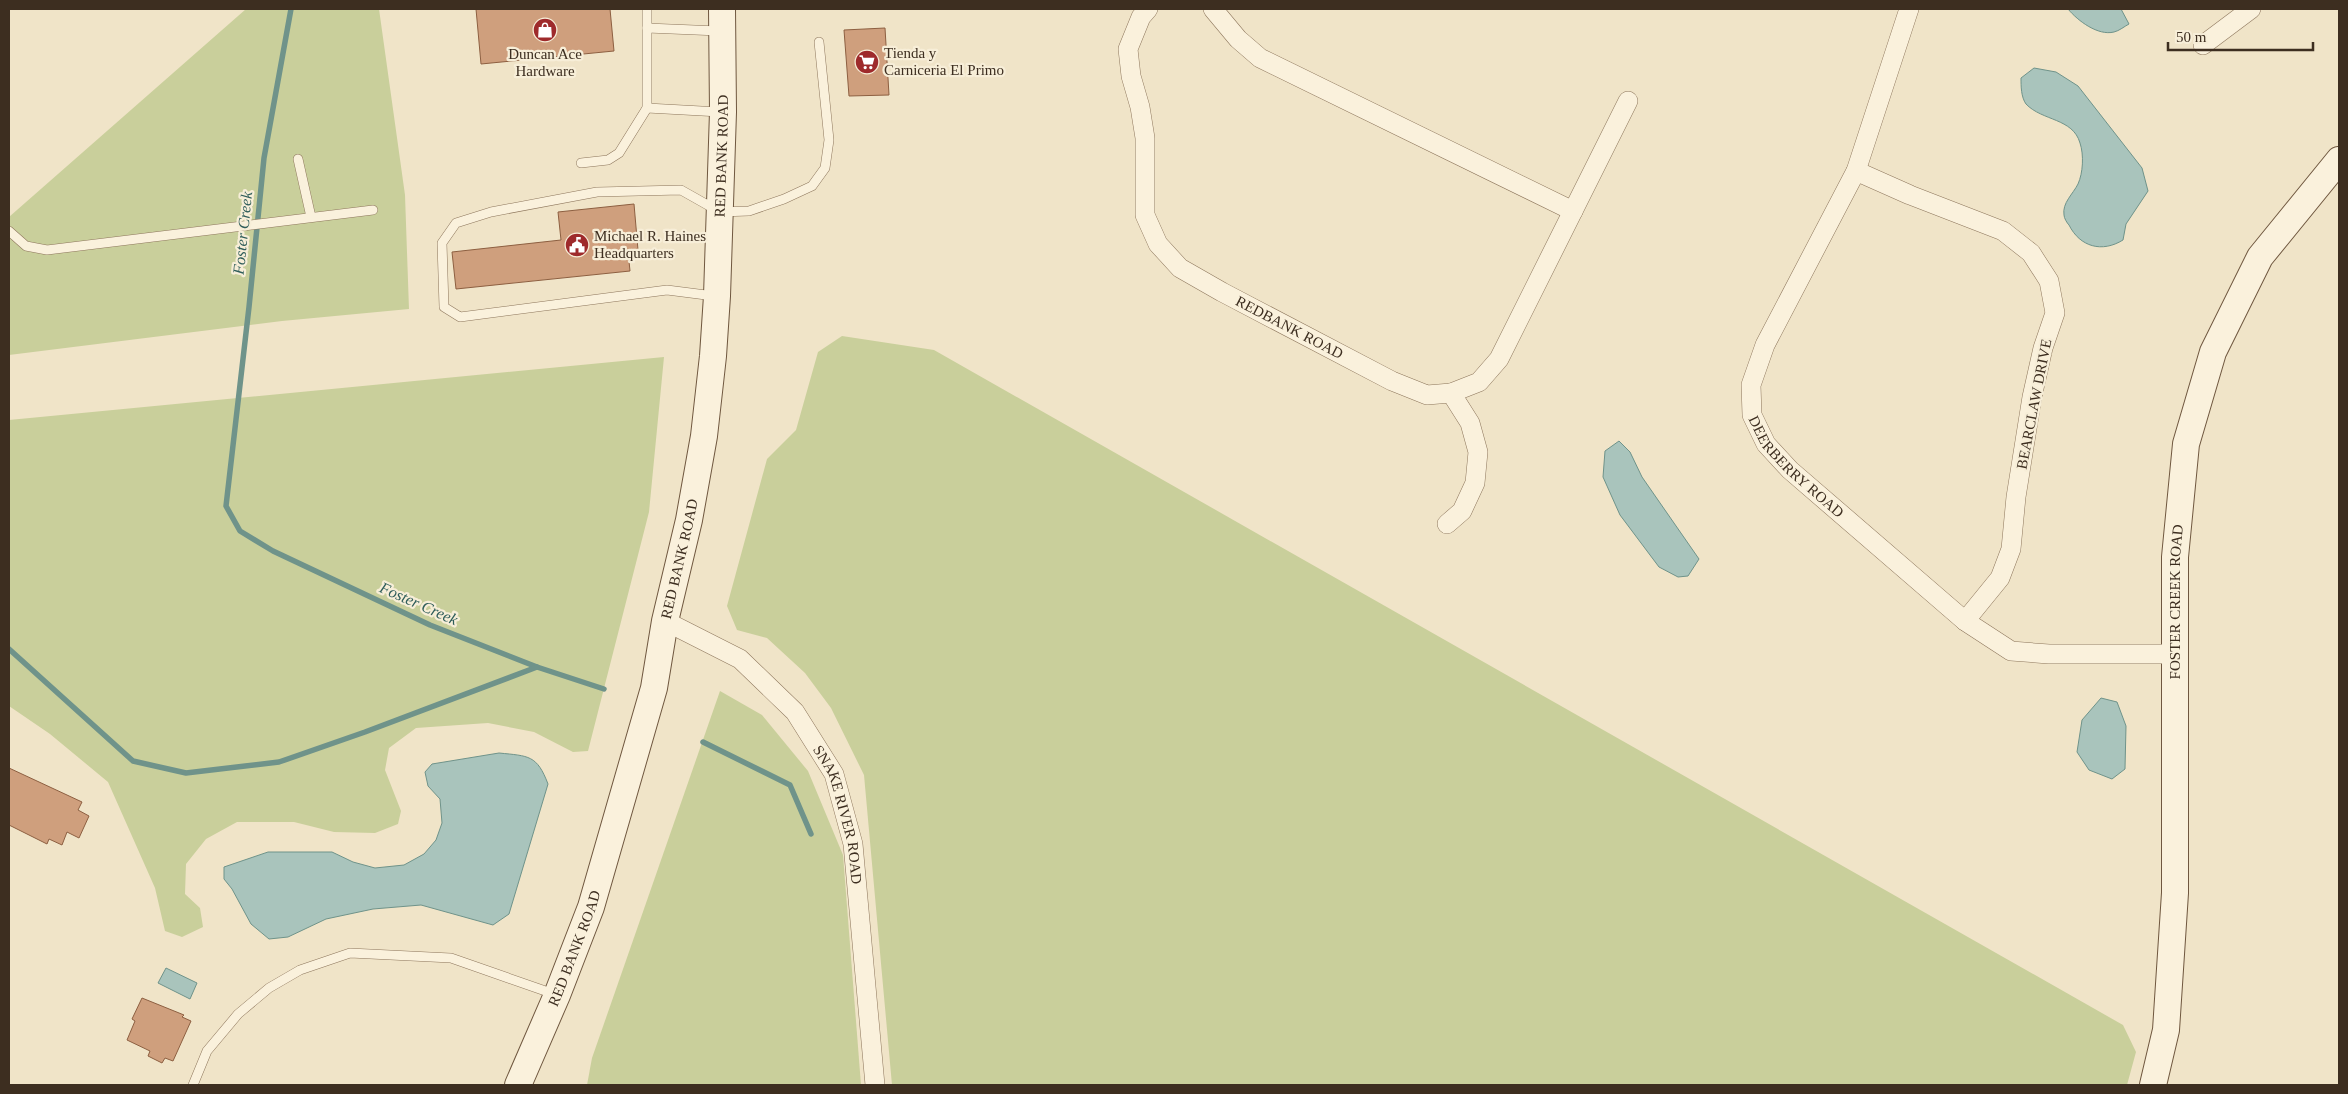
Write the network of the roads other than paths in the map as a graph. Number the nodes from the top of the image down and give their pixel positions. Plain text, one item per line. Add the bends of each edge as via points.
1 (647, 9) edge
2 (1148, 9) edge
3 (1213, 9) edge
4 (1909, 9) edge
5 (2251, 9) edge
6 (722, 20) edge
7 (647, 28) junction
8 (819, 42) dead end
9 (2203, 45) dead end
10 (1628, 101) dead end
11 (647, 108) junction
12 (723, 112) junction
13 (298, 159) dead end
14 (2339, 160) edge
15 (581, 163) dead end
16 (1856, 171) junction
17 (373, 210) dead end
18 (1573, 211) junction
19 (720, 212) junction
20 (311, 217) junction
21 (9, 232) edge
22 (717, 296) junction
23 (1451, 393) junction
24 (1447, 524) dead end
25 (665, 621) junction
26 (1965, 622) junction
27 (2174, 654) junction
28 (557, 996) junction
29 (193, 1085) edge
30 (518, 1085) edge
31 (875, 1085) edge
32 (2153, 1085) edge

1 - 7 lane
2 - 23 street, REDBANK ROAD via 1141,17 1128,49 1145,138 1145,215 1158,244 1180,268 1392,381 1426,395
3 - 18 street via 1238,40 1260,58
4 - 16 street, DEERBERRY ROAD
5 - 9 street
6 - 7 lane
6 - 12 main road, RED BANK ROAD
7 - 11 lane
8 - 19 lane via 829,140 825,168 812,186 784,199 749,211
10 - 18 street, REDBANK ROAD
11 - 12 lane
11 - 15 lane via 619,152 608,160
12 - 19 main road, RED BANK ROAD
13 - 20 lane
14 - 27 main road, FOSTER CREEK ROAD via 2260,257 2213,352 2186,444 2175,557
16 - 26 street, DEERBERRY ROAD via 1765,345 1751,386 1752,415 1766,444 1790,470
16 - 26 street, BEARCLAW DRIVE via 2003,232 2031,253 2049,281 2055,313 2032,397 2011,549 2000,578
17 - 20 lane
18 - 23 street, REDBANK ROAD via 1500,359 1479,382
19 - 22 main road, RED BANK ROAD
19 - 22 lane via 681,190 598,192 456,223 442,242 444,307 460,316 667,290
20 - 21 lane via 47,250 26,246
22 - 25 main road, RED BANK ROAD via 704,436 689,520
23 - 24 street via 1470,423 1478,452 1475,483 1462,511
25 - 28 main road, RED BANK ROAD via 654,688 619,812 591,907
25 - 31 street, SNAKE RIVER ROAD via 740,659 795,712 834,774 853,844
26 - 27 street, DEERBERRY ROAD via 2011,651
27 - 32 main road, FOSTER CREEK ROAD via 2174,892 2166,1030
28 - 29 lane via 451,958 350,953 300,970 256,998 207,1051
28 - 30 main road, RED BANK ROAD

